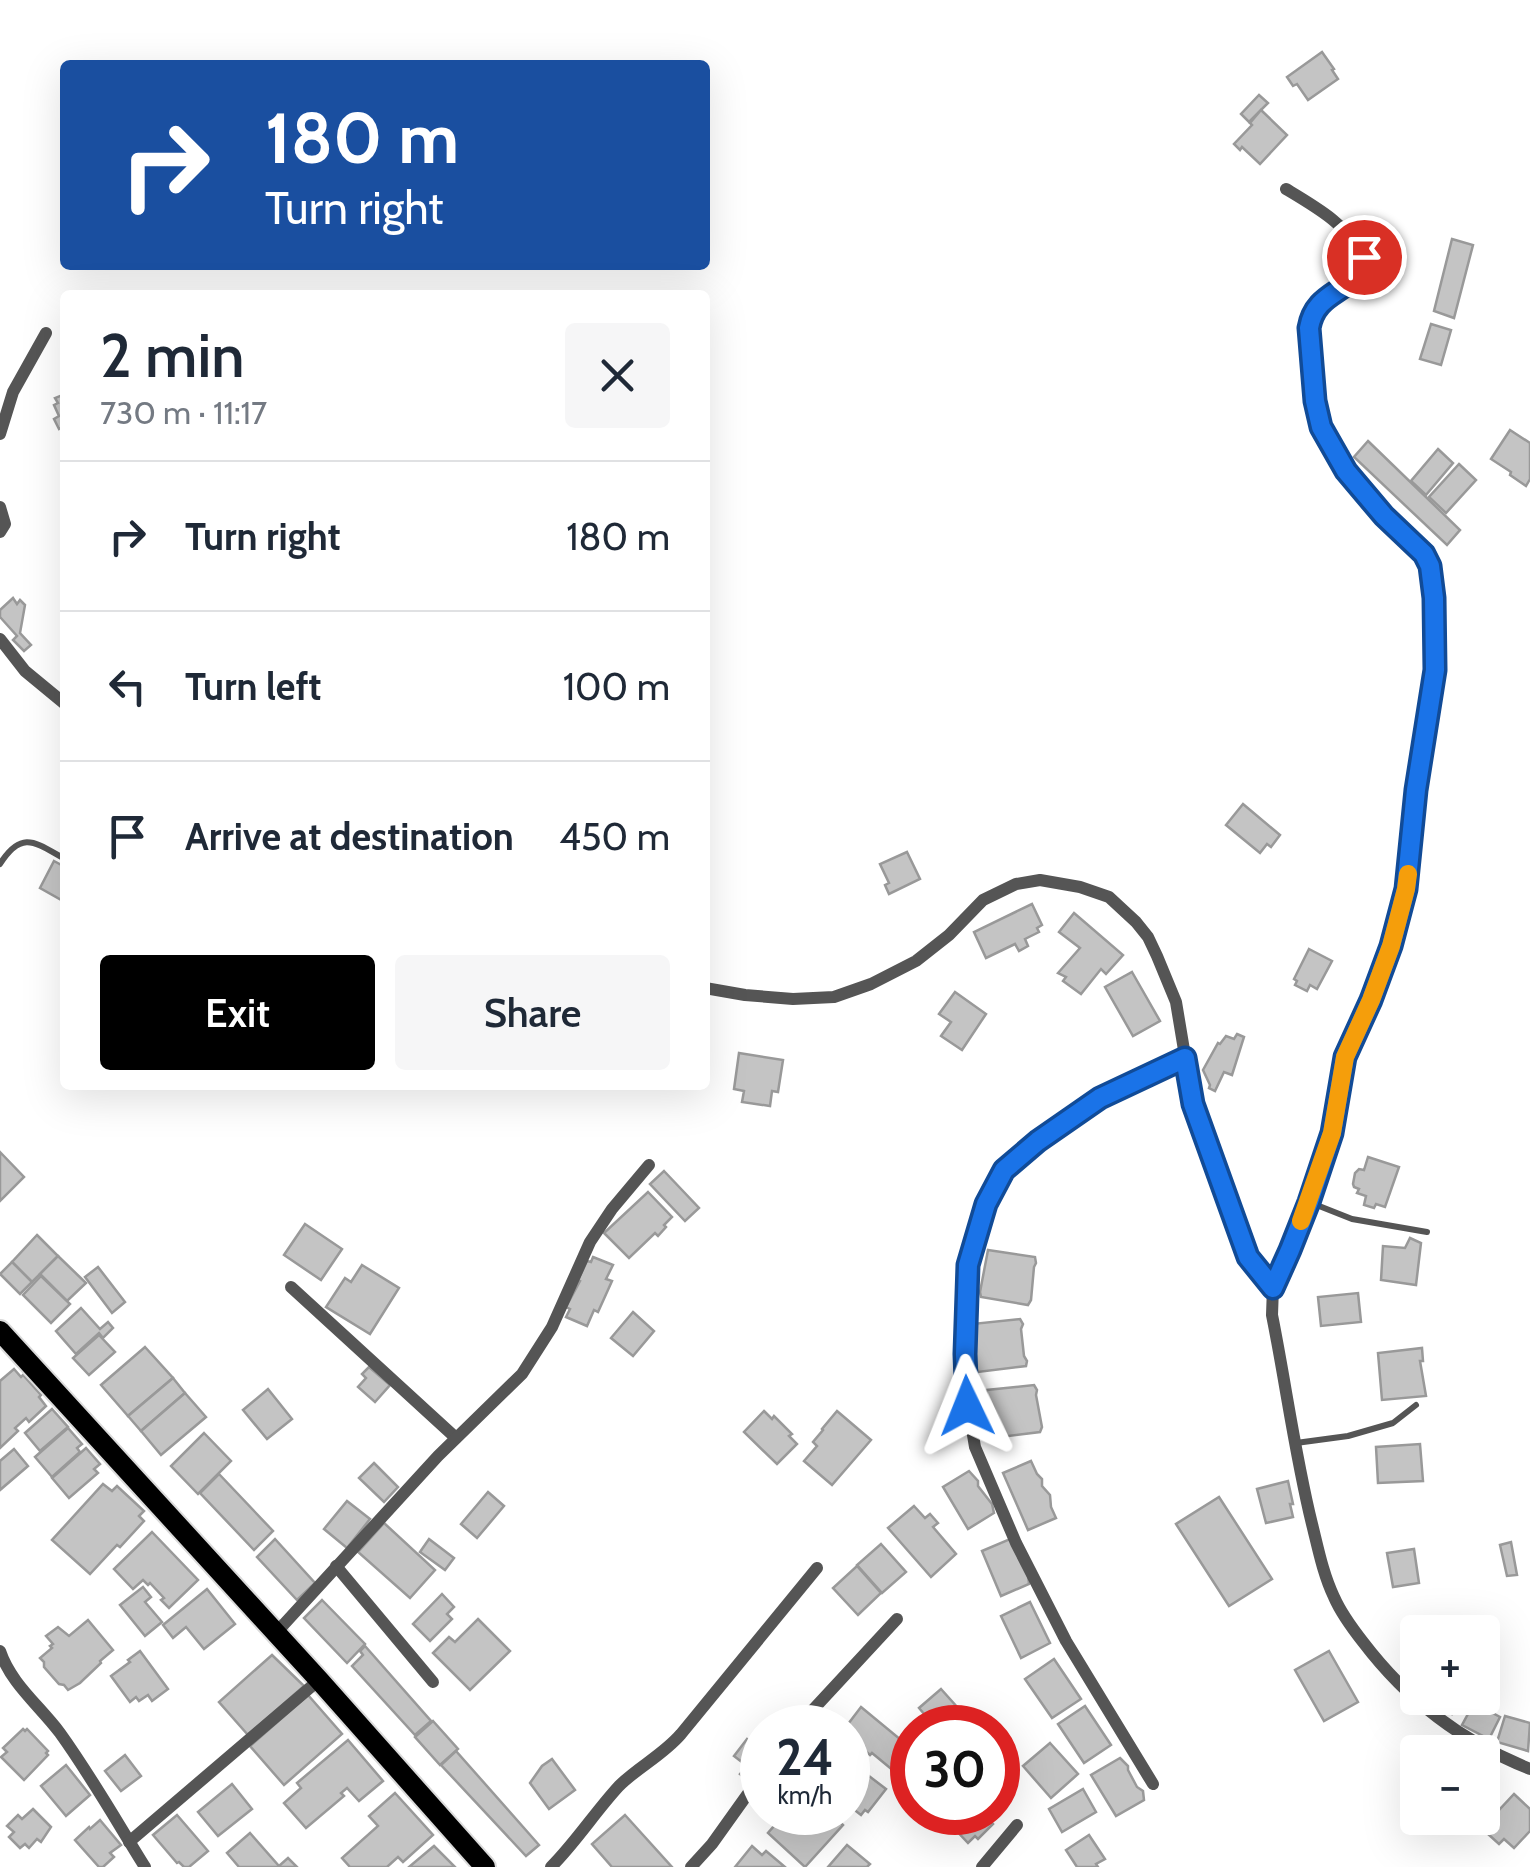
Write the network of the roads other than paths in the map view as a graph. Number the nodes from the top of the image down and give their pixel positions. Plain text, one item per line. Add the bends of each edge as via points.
1 (1286, 189) dead end
2 (46, 333) dead end
3 (0, 434) edge
4 (0, 507) edge
5 (0, 532) edge
6 (0, 639) edge
7 (60, 700) edge
8 (60, 857) edge
9 (0, 864) edge
10 (710, 989) edge
11 (1185, 1058) junction
12 (649, 1165) dead end
13 (1309, 1202) junction
14 (1427, 1232) dead end
15 (291, 1287) dead end
16 (1273, 1288) junction
17 (0, 1330) edge
18 (1416, 1405) dead end
19 (456, 1438) junction
20 (1296, 1443) junction
21 (336, 1566) junction
22 (818, 1568) dead end
23 (897, 1619) dead end
24 (275, 1634) junction
25 (0, 1651) edge
26 (320, 1680) junction
27 (433, 1682) dead end
28 (817, 1705) edge
29 (1530, 1768) edge
30 (1153, 1784) dead end
31 (740, 1805) edge
32 (1009, 1835) edge
33 (129, 1842) junction
34 (145, 1867) edge
35 (485, 1867) edge
36 (551, 1867) edge
37 (691, 1867) edge
38 (982, 1867) edge

1 - 13 street via 1339,224 1364,257 1358,276 1318,305 1310,319 1315,401 1321,427 1346,471 1424,554 1434,598 1435,670 1406,889 1391,946 1345,1057 1332,1133
2 - 3 street via 13,392
4 - 5 street
6 - 7 street
8 - 9 lane via 21,841
10 - 11 street via 834,997 916,961 984,900 1040,880 1109,897 1148,936 1176,1002
11 - 16 street via 1193,1104 1248,1257
11 - 30 street via 1100,1098 1004,1170 968,1265 966,1303 965,1387 975,1447 1066,1641
12 - 19 street via 590,1242 528,1365
13 - 14 lane
13 - 16 street
15 - 19 street
16 - 20 street
17 - 24 main road
18 - 20 lane via 1392,1422 1348,1436
19 - 21 street
20 - 29 street via 1324,1568 1350,1624 1391,1677 1444,1722
21 - 24 street
21 - 27 street
22 - 36 street via 673,1744 622,1784
23 - 28 street
24 - 26 main road
25 - 33 street
26 - 33 street
26 - 35 main road
31 - 37 street
32 - 38 street
33 - 34 street

